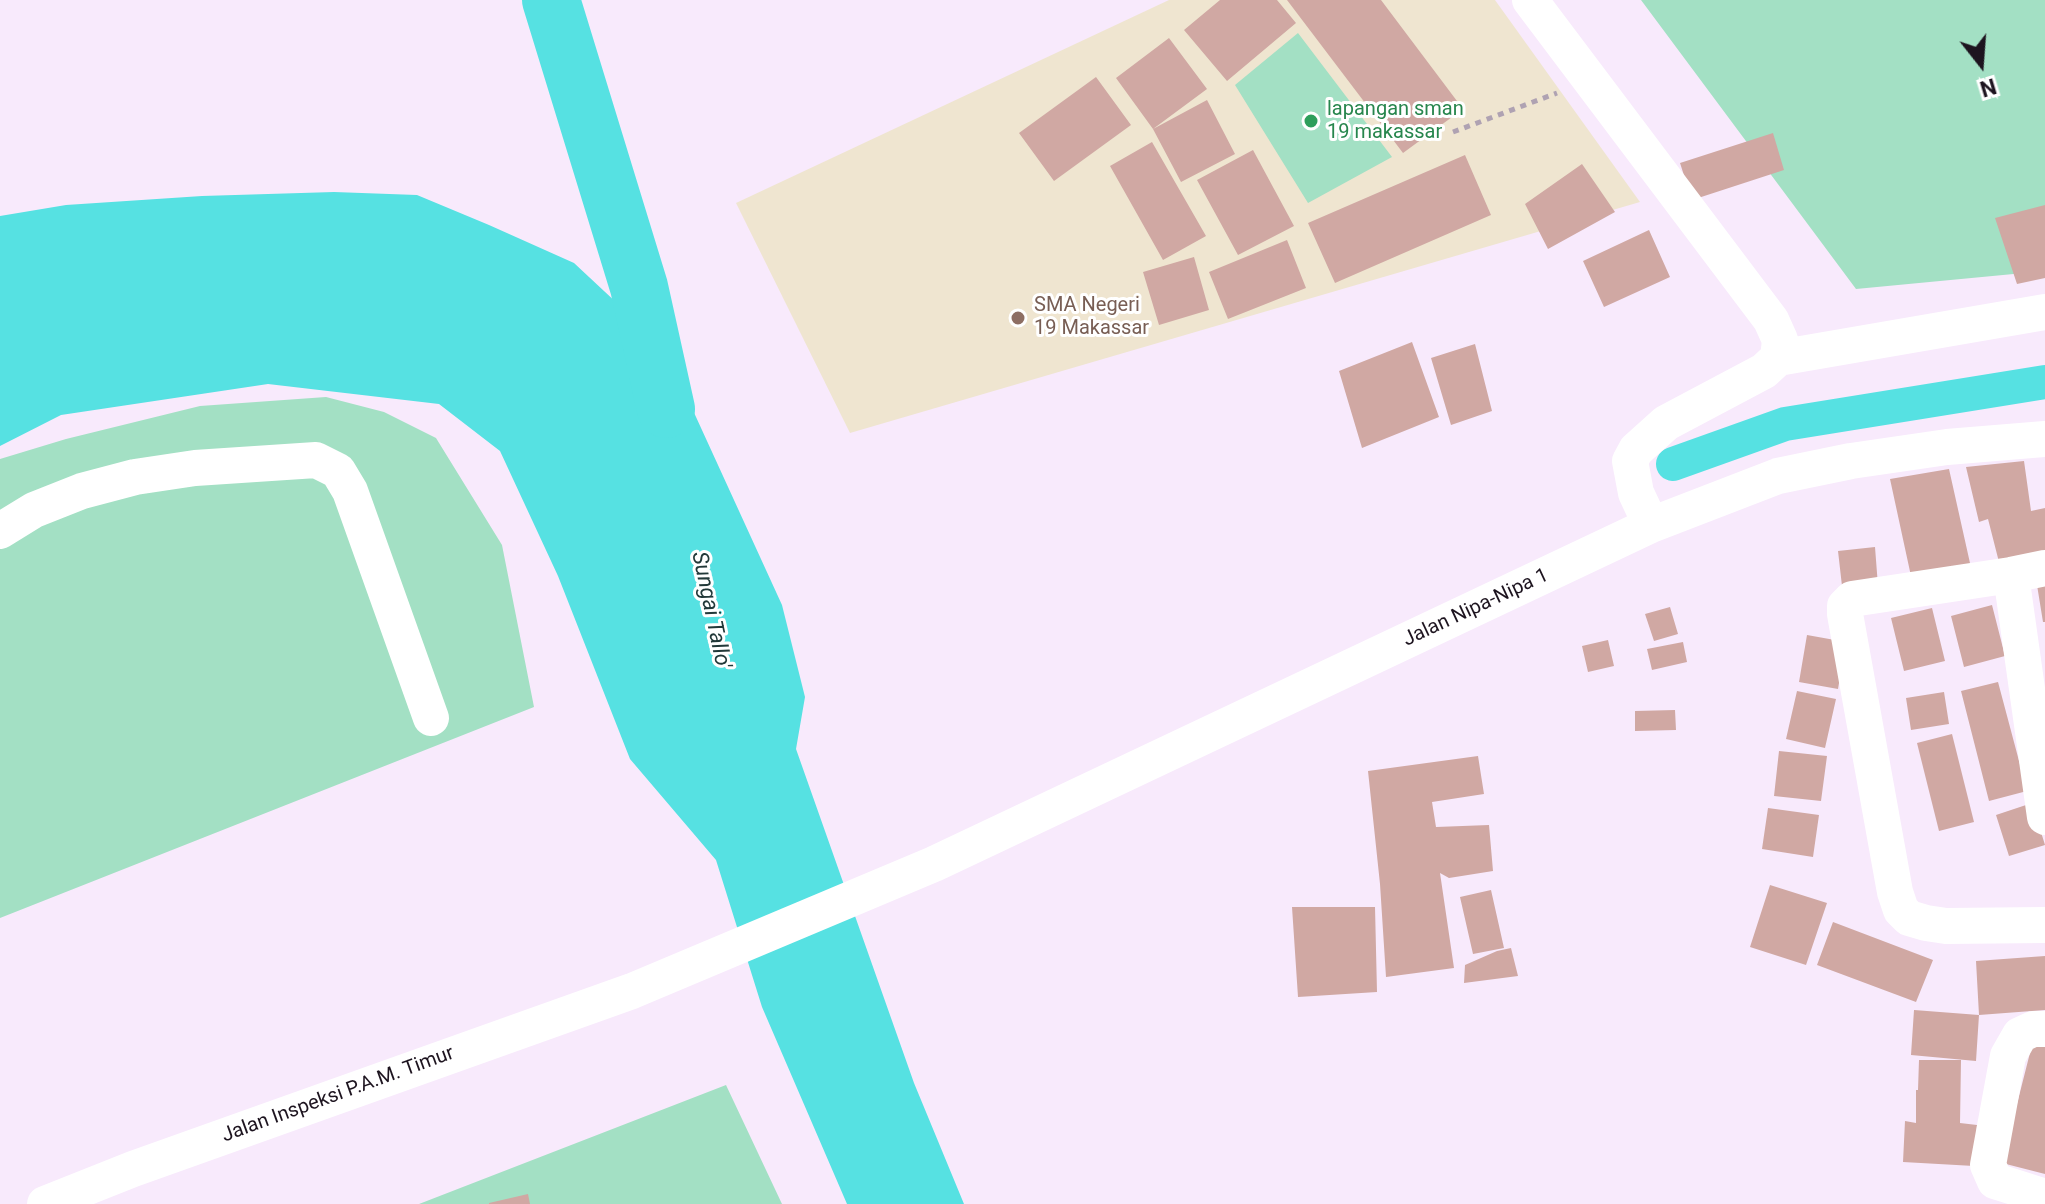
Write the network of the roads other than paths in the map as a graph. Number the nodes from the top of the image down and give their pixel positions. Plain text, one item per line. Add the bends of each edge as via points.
1 (1530, 0) edge
2 (2045, 312) edge
3 (1778, 358) junction
4 (2045, 439) edge
5 (1651, 525) junction
6 (0, 531) edge
7 (2028, 572) edge
8 (431, 718) dead end
9 (2045, 817) edge
10 (2045, 925) edge
11 (632, 991) joint
12 (2045, 1029) edge
13 (2045, 1197) edge
14 (45, 1204) edge

1 - 3 street via 1771,320 1780,340
2 - 3 street
3 - 5 street via 1764,371 1666,423 1636,450 1630,461 1636,493
4 - 5 street, Jalan Nipa-Nipa 1 via 1920,451 1778,476
5 - 11 street, Jalan Nipa-Nipa 1 via 934,864
6 - 8 street via 34,510 135,477 316,460 338,471 350,491
7 - 9 street
7 - 10 street via 1852,599 1845,614 1901,910 1909,918 1946,926
11 - 14 street, Jalan Inspeksi P.A.M. Timur
12 - 13 street via 2020,1035 2008,1056 1988,1165 1995,1181

